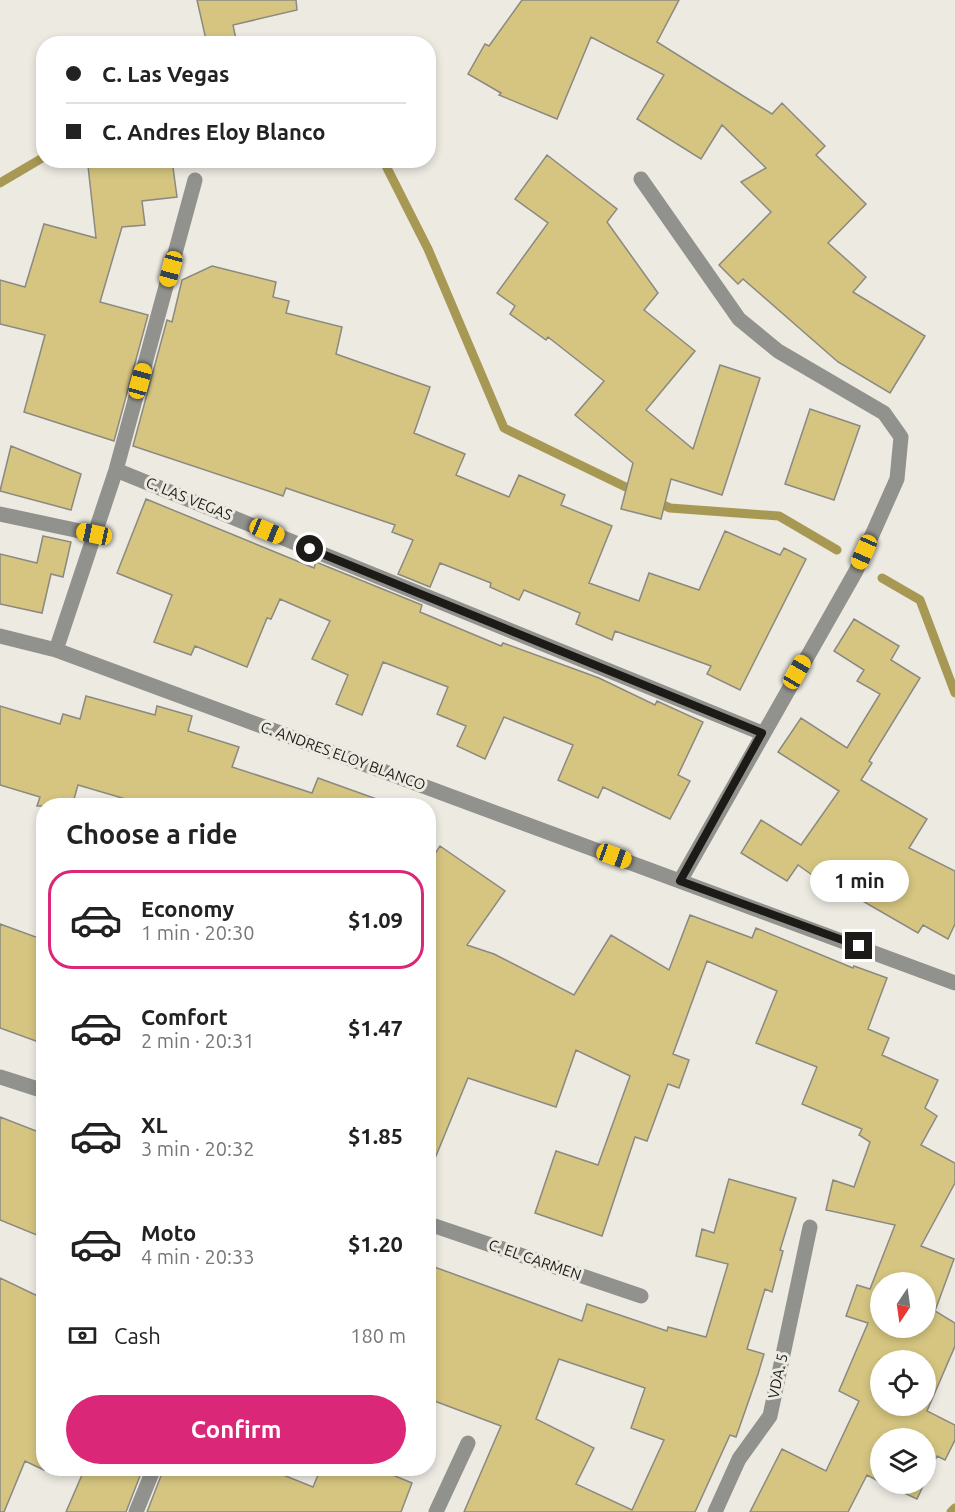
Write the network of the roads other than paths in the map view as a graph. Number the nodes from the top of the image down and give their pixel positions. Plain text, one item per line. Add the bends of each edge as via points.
1 (641, 179) dead end
2 (195, 180) dead end
3 (116, 470) junction
4 (0, 514) edge
5 (94, 534) junction
6 (0, 636) edge
7 (56, 650) junction
8 (762, 733) junction
9 (680, 881) junction
10 (955, 983) edge
11 (0, 1077) edge
12 (36, 1088) edge
13 (436, 1226) edge
14 (810, 1227) dead end
15 (641, 1296) dead end
16 (468, 1443) dead end
17 (151, 1476) edge
18 (136, 1512) edge
19 (436, 1512) edge
20 (715, 1512) edge

1 - 8 street via 739,319 778,351 884,413 901,437 897,479 856,571
2 - 3 street
3 - 5 street
3 - 8 street, C. LAS VEGAS
4 - 5 street
5 - 7 street
6 - 7 street, C. ANDRES ELOY BLANCO
7 - 9 street, C. ANDRES ELOY BLANCO
8 - 9 street
9 - 10 street, C. ANDRES ELOY BLANCO
11 - 12 street
13 - 15 street, C. EL CARMEN
14 - 20 street, VDA. 5 via 770,1416 739,1459
16 - 19 street
17 - 18 street

